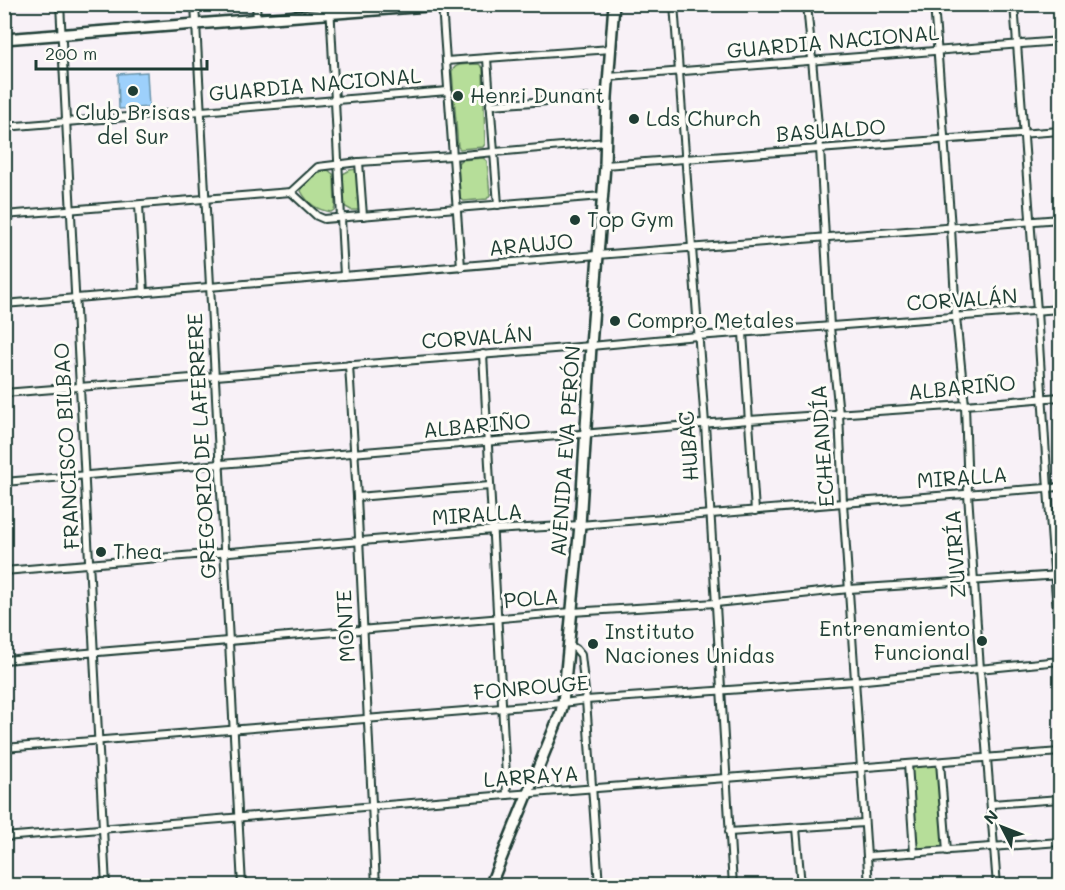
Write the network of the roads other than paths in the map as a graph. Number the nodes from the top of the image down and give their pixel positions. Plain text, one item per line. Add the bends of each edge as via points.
1 (60, 4) edge
2 (195, 4) edge
3 (256, 4) edge
4 (453, 4) edge
5 (614, 4) edge
6 (674, 4) edge
7 (807, 4) edge
8 (934, 4) edge
9 (1014, 4) edge
10 (442, 5) edge
11 (331, 9) edge
12 (257, 20) junction
13 (196, 23) junction
14 (62, 34) junction
15 (4, 39) edge
16 (1060, 41) edge
17 (1017, 44) junction
18 (611, 49) junction
19 (938, 50) junction
20 (487, 59) junction
21 (446, 61) junction
22 (812, 61) junction
23 (678, 72) junction
24 (609, 77) junction
25 (448, 91) junction
26 (607, 97) junction
27 (336, 99) junction
28 (490, 105) junction
29 (201, 110) junction
30 (67, 122) junction
31 (4, 127) edge
32 (1060, 131) edge
33 (1024, 134) junction
34 (944, 140) junction
35 (606, 142) junction
36 (820, 148) junction
37 (494, 152) junction
38 (452, 156) junction
39 (686, 158) junction
40 (359, 162) junction
41 (339, 165) junction
42 (605, 165) junction
43 (291, 192) junction
44 (602, 196) junction
45 (206, 199) junction
46 (139, 205) junction
47 (498, 205) junction
48 (456, 208) junction
49 (72, 210) junction
50 (4, 215) edge
51 (363, 216) junction
52 (342, 218) junction
53 (1060, 219) edge
54 (1031, 222) junction
55 (951, 228) junction
56 (825, 238) junction
57 (692, 249) junction
58 (597, 255) junction
59 (461, 267) junction
60 (344, 276) junction
61 (211, 288) junction
62 (144, 293) junction
63 (76, 298) junction
64 (4, 304) edge
65 (1060, 309) edge
66 (1037, 311) junction
67 (956, 317) junction
68 (830, 327) junction
69 (743, 333) junction
70 (697, 336) junction
71 (591, 346) junction
72 (483, 354) junction
73 (349, 365) junction
74 (215, 376) junction
75 (80, 386) junction
76 (4, 393) edge
77 (1060, 397) edge
78 (1043, 398) junction
79 (964, 405) junction
80 (839, 414) junction
81 (749, 420) junction
82 (705, 424) junction
83 (585, 433) junction
84 (488, 442) junction
85 (354, 453) junction
86 (220, 464) junction
87 (85, 475) junction
88 (4, 482) edge
89 (490, 486) junction
90 (1060, 487) edge
91 (1048, 489) junction
92 (968, 494) junction
93 (357, 497) junction
94 (843, 503) junction
95 (755, 511) junction
96 (710, 515) junction
97 (580, 525) junction
98 (493, 530) junction
99 (358, 542) junction
100 (224, 552) junction
101 (90, 564) junction
102 (4, 571) edge
103 (1058, 575) edge
104 (975, 581) junction
105 (849, 590) junction
106 (716, 603) junction
107 (572, 612) junction
108 (498, 619) junction
109 (363, 630) junction
110 (228, 641) junction
111 (568, 644) junction
112 (94, 652) junction
113 (1060, 652) edge
114 (4, 660) edge
115 (1060, 662) edge
116 (980, 669) junction
117 (855, 681) junction
118 (721, 690) junction
119 (586, 700) junction
120 (563, 703) junction
121 (502, 707) junction
122 (368, 718) junction
123 (233, 729) junction
124 (99, 741) junction
125 (4, 748) edge
126 (1060, 752) edge
127 (988, 758) junction
128 (940, 762) junction
129 (908, 764) junction
130 (861, 768) junction
131 (727, 778) junction
132 (591, 789) junction
133 (528, 794) junction
134 (507, 795) junction
135 (1060, 799) edge
136 (992, 804) junction
137 (373, 807) junction
138 (238, 818) junction
139 (864, 823) junction
140 (796, 828) junction
141 (104, 829) junction
142 (729, 832) junction
143 (4, 837) edge
144 (1060, 842) edge
145 (995, 846) junction
146 (946, 851) junction
147 (914, 853) junction
148 (867, 856) junction
149 (106, 885) edge
150 (242, 885) edge
151 (376, 885) edge
152 (490, 885) edge
153 (599, 885) edge
154 (733, 885) edge
155 (801, 885) edge
156 (868, 885) edge
157 (997, 885) edge

1 - 14 street, FRANCISCO BILBAO
2 - 13 street, GREGORIO DE LAFERRERE
3 - 12 street
4 - 10 main road
5 - 18 main road, AVENIDA EVA PERÓN
6 - 23 street, HUBAC
7 - 22 street, ECHEANDÍA
8 - 19 street, ZUVIRÍA
9 - 17 street
10 - 11 main road
10 - 21 street
11 - 12 main road
11 - 27 street
12 - 13 main road
13 - 14 main road
13 - 29 street, GREGORIO DE LAFERRERE
14 - 15 main road
14 - 30 street, FRANCISCO BILBAO
16 - 17 street, GUARDIA NACIONAL
17 - 19 street, GUARDIA NACIONAL
17 - 33 street
18 - 20 street, GUARDIA NACIONAL
18 - 24 main road, AVENIDA EVA PERÓN
19 - 22 street, GUARDIA NACIONAL
19 - 34 street, ZUVIRÍA
20 - 21 street, GUARDIA NACIONAL
20 - 28 street
21 - 25 street
22 - 23 street, GUARDIA NACIONAL
22 - 36 street, ECHEANDÍA
23 - 24 street, GUARDIA NACIONAL
23 - 39 street, HUBAC
24 - 26 main road, AVENIDA EVA PERÓN
25 - 27 street, GUARDIA NACIONAL
25 - 38 street
26 - 28 street
26 - 35 main road, AVENIDA EVA PERÓN
27 - 29 street, GUARDIA NACIONAL
27 - 41 street
28 - 37 street
29 - 30 street, GUARDIA NACIONAL
29 - 45 street, GREGORIO DE LAFERRERE
30 - 31 street, GUARDIA NACIONAL
30 - 49 street, FRANCISCO BILBAO
32 - 33 street, BASUALDO
33 - 34 street, BASUALDO
33 - 54 street
34 - 36 street, BASUALDO
34 - 55 street, ZUVIRÍA
35 - 37 street
35 - 42 main road, AVENIDA EVA PERÓN
36 - 39 street, BASUALDO
36 - 56 street, ECHEANDÍA
37 - 38 street
37 - 47 street
38 - 40 street
38 - 48 street
39 - 42 street, BASUALDO
39 - 57 street, HUBAC
40 - 41 street
40 - 51 street
41 - 43 street via 314,169
41 - 52 street
42 - 44 main road, AVENIDA EVA PERÓN
43 - 45 street
43 - 52 street via 320,218
44 - 47 street
44 - 58 main road, AVENIDA EVA PERÓN
45 - 46 street
45 - 61 street, GREGORIO DE LAFERRERE
46 - 49 street
46 - 62 street
47 - 48 street
48 - 51 street
48 - 59 street
49 - 50 street
49 - 63 street, FRANCISCO BILBAO
51 - 52 street
52 - 60 street
53 - 54 street, ARAUJO
54 - 55 street, ARAUJO
54 - 66 street
55 - 56 street, ARAUJO
55 - 67 street, ZUVIRÍA
56 - 57 street, ARAUJO
56 - 68 street, ECHEANDÍA
57 - 58 street, ARAUJO
57 - 70 street, HUBAC
58 - 59 street, ARAUJO
58 - 71 main road, AVENIDA EVA PERÓN
59 - 60 street, ARAUJO
60 - 61 street, ARAUJO
61 - 62 street, ARAUJO
61 - 74 street, GREGORIO DE LAFERRERE
62 - 63 street, ARAUJO
63 - 64 street, ARAUJO
63 - 75 street, FRANCISCO BILBAO
65 - 66 street, CORVALÁN
66 - 67 street, CORVALÁN
66 - 78 street
67 - 68 street, CORVALÁN
67 - 79 street, ZUVIRÍA
68 - 69 street, CORVALÁN
68 - 80 street, ECHEANDÍA
69 - 70 street, CORVALÁN
69 - 81 street
70 - 71 street, CORVALÁN
70 - 82 street, HUBAC
71 - 72 street, CORVALÁN
71 - 83 main road, AVENIDA EVA PERÓN
72 - 73 street, CORVALÁN
72 - 84 street
73 - 74 street, CORVALÁN
73 - 85 street, MONTE
74 - 75 street, CORVALÁN
74 - 86 street, GREGORIO DE LAFERRERE
75 - 76 street, CORVALÁN
75 - 87 street, FRANCISCO BILBAO
77 - 78 street, ALBARIÑO
78 - 79 street, ALBARIÑO
78 - 91 street
79 - 80 street, ALBARIÑO
79 - 92 street, ZUVIRÍA
80 - 81 street, ALBARIÑO
80 - 94 street, ECHEANDÍA
81 - 82 street, ALBARIÑO
81 - 95 street
82 - 83 street, ALBARIÑO
82 - 96 street, HUBAC
83 - 84 street, ALBARIÑO
83 - 97 main road, AVENIDA EVA PERÓN
84 - 85 street, ALBARIÑO
84 - 89 street
85 - 86 street, ALBARIÑO
85 - 93 street, MONTE
86 - 87 street, ALBARIÑO
86 - 100 street, GREGORIO DE LAFERRERE
87 - 88 street, ALBARIÑO
87 - 101 street, FRANCISCO BILBAO
89 - 93 street
89 - 98 street
90 - 91 street, MIRALLA
91 - 92 street, MIRALLA
91 - 103 street
92 - 94 street, MIRALLA
92 - 104 street, ZUVIRÍA
93 - 99 street, MONTE
94 - 95 street, MIRALLA
94 - 105 street, ECHEANDÍA
95 - 96 street, MIRALLA
96 - 97 street, MIRALLA
96 - 106 street, HUBAC
97 - 98 street, MIRALLA
97 - 107 main road, AVENIDA EVA PERÓN
98 - 99 street, MIRALLA
98 - 108 street
99 - 100 street, MIRALLA
99 - 109 street, MONTE
100 - 101 street, MIRALLA
100 - 110 street, GREGORIO DE LAFERRERE
101 - 102 street, MIRALLA
101 - 112 street, FRANCISCO BILBAO
103 - 104 street, POLA
103 - 113 street
104 - 105 street, POLA
104 - 116 street, ZUVIRÍA
105 - 106 street, POLA
105 - 117 street, ECHEANDÍA
106 - 107 street, POLA
106 - 118 street, HUBAC
107 - 108 street, POLA
107 - 111 main road, AVENIDA EVA PERÓN
108 - 109 street, POLA
108 - 121 street
109 - 110 street, POLA
109 - 122 street, MONTE
110 - 112 street, POLA
110 - 123 street, GREGORIO DE LAFERRERE
111 - 119 street via 581,655
111 - 120 main road, AVENIDA EVA PERÓN
112 - 114 street, POLA
112 - 124 street, FRANCISCO BILBAO
115 - 116 street, FONROUGE
116 - 117 street, FONROUGE
116 - 127 street, ZUVIRÍA
117 - 118 street, FONROUGE
117 - 130 street, ECHEANDÍA
118 - 119 street, FONROUGE
118 - 131 street, HUBAC
119 - 120 street, FONROUGE
119 - 132 street
120 - 121 street, FONROUGE
120 - 133 main road, AVENIDA EVA PERÓN
121 - 122 street, FONROUGE
121 - 134 street
122 - 123 street, FONROUGE
122 - 137 street, MONTE
123 - 124 street, FONROUGE
123 - 138 street, GREGORIO DE LAFERRERE
124 - 125 street, FONROUGE
124 - 141 street, FRANCISCO BILBAO
126 - 127 street, LARRAYA
127 - 128 street, LARRAYA
127 - 136 street, ZUVIRÍA
128 - 129 street, LARRAYA
128 - 146 street
129 - 130 street, LARRAYA
129 - 147 street
130 - 131 street, LARRAYA
130 - 139 street, ECHEANDÍA
131 - 132 street, LARRAYA
131 - 142 street, HUBAC
132 - 133 street, LARRAYA
132 - 153 street
133 - 134 street, LARRAYA
133 - 152 main road, AVENIDA EVA PERÓN
134 - 137 street, LARRAYA
135 - 136 street
136 - 145 street, ZUVIRÍA
137 - 138 street, LARRAYA
137 - 151 street, MONTE
138 - 141 street, LARRAYA
138 - 150 street, GREGORIO DE LAFERRERE
139 - 140 street
139 - 148 street, ECHEANDÍA
140 - 142 street
140 - 155 street
141 - 143 street, LARRAYA
141 - 149 street, FRANCISCO BILBAO
142 - 154 street, HUBAC
144 - 145 street
145 - 146 street
145 - 157 street, ZUVIRÍA
146 - 147 street
147 - 148 street
148 - 156 street, ECHEANDÍA

